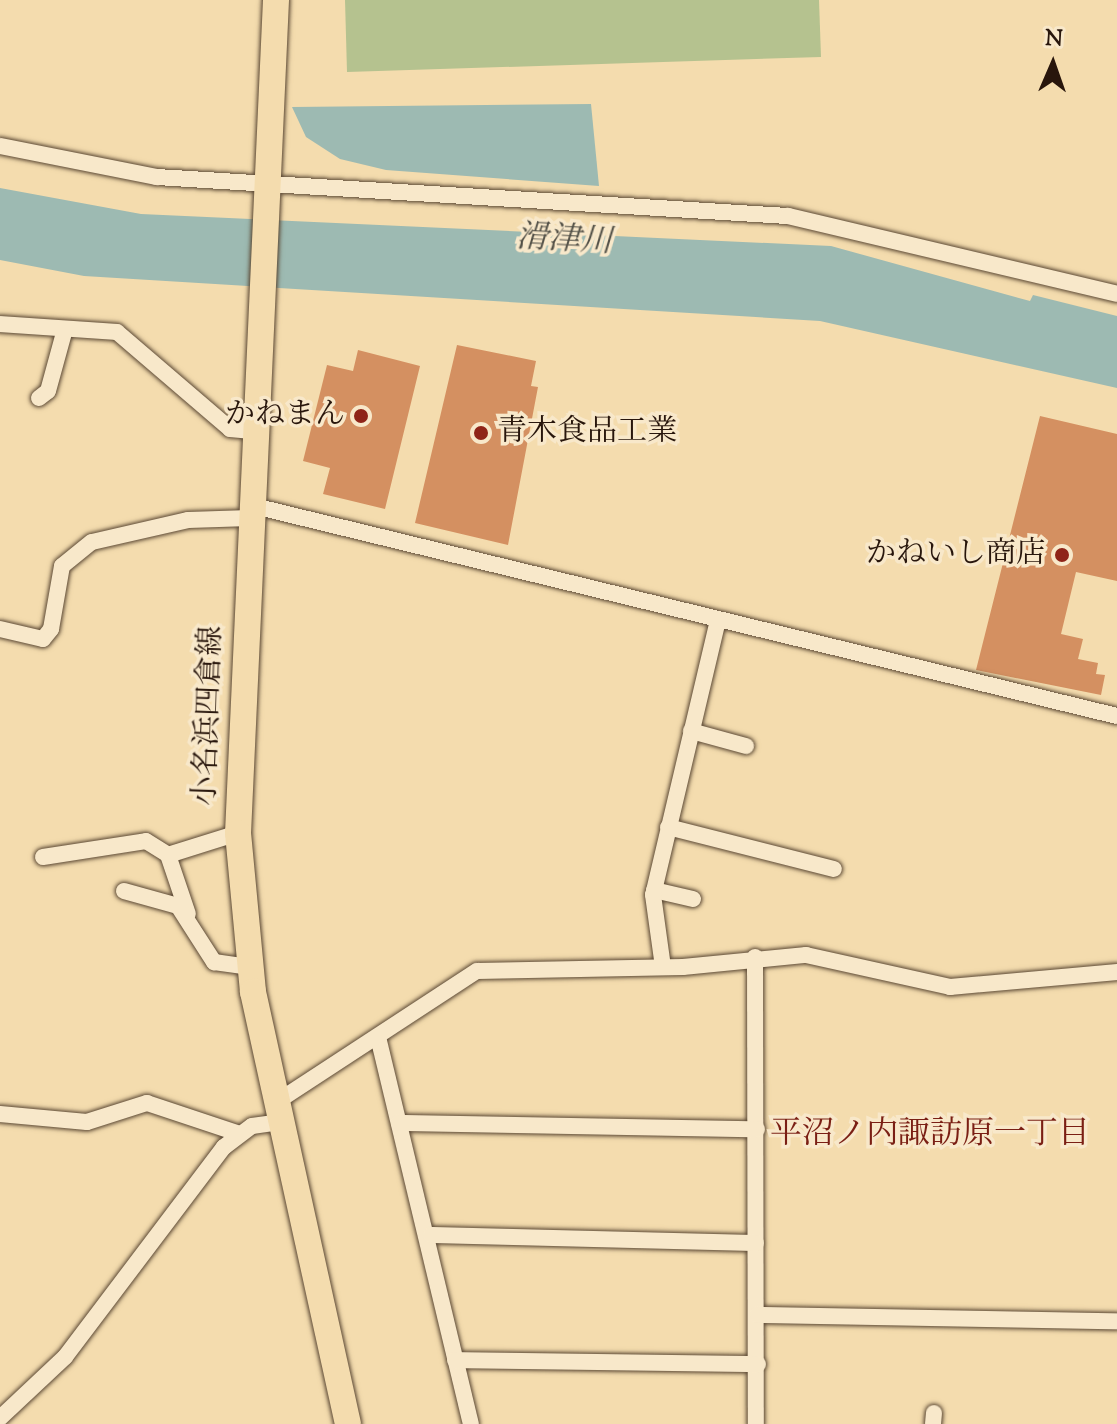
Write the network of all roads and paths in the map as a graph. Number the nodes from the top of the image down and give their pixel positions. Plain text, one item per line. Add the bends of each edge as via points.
1 (276, 0) edge
2 (0, 146) edge
3 (269, 193) junction
4 (1117, 294) edge
5 (0, 324) edge
6 (65, 329) junction
7 (39, 398) dead end
8 (255, 431) junction
9 (250, 511) junction
10 (718, 621) junction
11 (0, 629) edge
12 (1117, 716) edge
13 (691, 731) junction
14 (746, 746) dead end
15 (668, 827) junction
16 (238, 833) junction
17 (168, 855) junction
18 (43, 857) dead end
19 (834, 869) dead end
20 (654, 890) junction
21 (124, 891) dead end
22 (693, 899) dead end
23 (188, 914) junction
24 (755, 957) junction
25 (249, 967) junction
26 (663, 967) junction
27 (1117, 972) edge
28 (378, 1037) junction
29 (278, 1112) junction
30 (0, 1114) edge
31 (399, 1123) junction
32 (757, 1129) junction
33 (237, 1133) junction
34 (431, 1235) junction
35 (756, 1243) junction
36 (758, 1315) junction
37 (1117, 1321) edge
38 (455, 1360) junction
39 (758, 1364) junction
40 (0, 1418) edge
41 (348, 1424) edge
42 (471, 1424) edge
43 (756, 1424) edge

1 - 3 main road, 小名浜四倉線
2 - 3 street
3 - 4 street via 788,216
3 - 8 main road, 小名浜四倉線
5 - 6 street
6 - 7 street via 48,391
6 - 8 street via 134,340 230,429
8 - 9 main road, 小名浜四倉線
9 - 10 street
9 - 11 street via 92,542 62,566 51,629 43,639
9 - 16 main road, 小名浜四倉線
10 - 12 street
10 - 13 street
13 - 14 street
13 - 15 street
15 - 19 street
15 - 20 street
16 - 17 street
16 - 25 main road, 小名浜四倉線
17 - 18 street via 146,841
17 - 23 street
20 - 22 street
20 - 26 street
21 - 23 street
23 - 25 street via 214,962
24 - 26 street
24 - 27 street via 806,955 950,987
24 - 32 street
25 - 29 main road, 小名浜四倉線
26 - 28 street via 477,971
28 - 29 street
28 - 31 street
29 - 33 street
29 - 41 main road, 小名浜四倉線
30 - 33 street via 87,1122 147,1103
31 - 32 street
31 - 34 street
32 - 35 street
33 - 40 street via 65,1357
34 - 35 street
34 - 38 street
35 - 36 street
36 - 37 street
36 - 39 street
38 - 39 street
38 - 42 street
39 - 43 street

